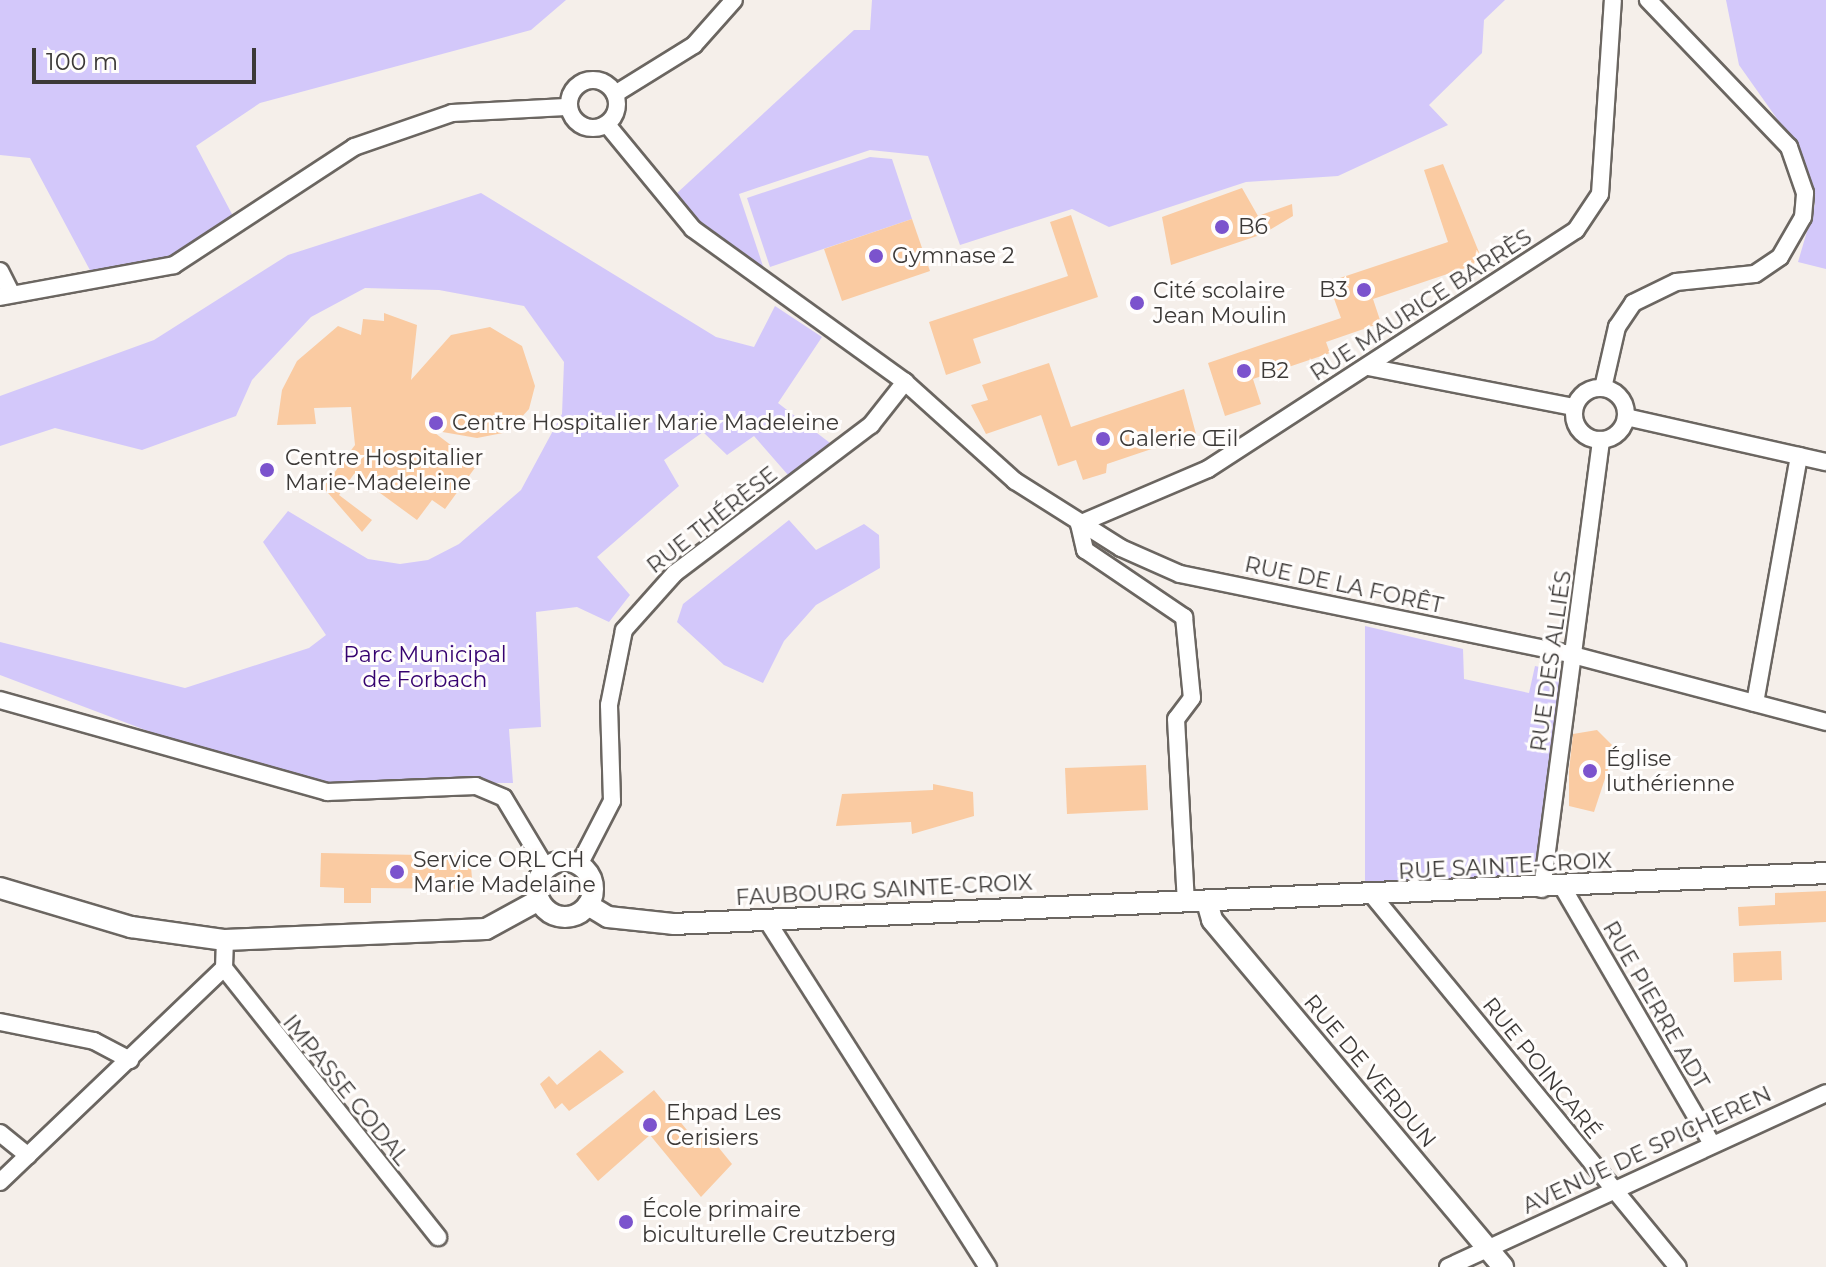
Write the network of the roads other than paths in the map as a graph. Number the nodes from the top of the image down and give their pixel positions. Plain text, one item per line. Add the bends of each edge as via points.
1 (734, 0) edge
2 (1613, 0) edge
3 (1648, 0) edge
4 (615, 94) junction
5 (566, 107) junction
6 (609, 127) junction
7 (0, 271) edge
8 (6, 295) edge
9 (1368, 367) junction
10 (905, 382) junction
11 (1603, 388) junction
12 (1574, 407) junction
13 (1626, 417) junction
14 (1601, 440) junction
15 (1799, 456) junction
16 (1826, 462) edge
17 (1079, 524) junction
18 (1573, 655) junction
19 (0, 700) edge
20 (1755, 703) junction
21 (1826, 722) edge
22 (579, 865) junction
23 (546, 868) junction
24 (1826, 873) edge
25 (0, 888) edge
26 (1563, 888) junction
27 (1542, 889) junction
28 (1373, 896) junction
29 (539, 900) junction
30 (1196, 902) junction
31 (588, 905) junction
32 (766, 919) junction
33 (225, 940) junction
34 (224, 968) junction
35 (0, 1022) edge
36 (130, 1060) junction
37 (1826, 1093) edge
38 (0, 1133) edge
39 (1712, 1144) junction
40 (28, 1156) junction
41 (0, 1182) edge
42 (1614, 1189) junction
43 (438, 1237) dead end
44 (1486, 1247) junction
45 (988, 1267) edge
46 (1448, 1267) edge
47 (1503, 1267) edge
48 (1678, 1267) edge

1 - 4 street via 694,45
2 - 9 street, RUE MAURICE BARRÈS via 1600,194 1592,211 1576,230
3 - 11 street via 1789,147 1805,193 1803,217 1780,257 1755,274 1676,282 1633,303 1617,327
4 - 5 street via 583,83 571,88
4 - 6 street via 619,104
5 - 6 street via 583,122
5 - 8 street via 452,113 354,147 174,265
6 - 10 street, RUE DE LA FORÊT via 693,229
7 - 8 street
9 - 12 street
9 - 17 street, RUE MAURICE BARRÈS via 1208,469
10 - 17 street, RUE DE LA FORÊT via 1015,481
10 - 22 street, RUE THÉRÈSE via 871,425 675,573 624,630 609,705 612,801
11 - 12 street via 1585,392
11 - 13 street via 1621,398
12 - 14 street via 1583,434
13 - 14 street via 1618,433
13 - 15 street
14 - 18 street, RUE DES ALLIÉS
15 - 16 street
15 - 20 street
17 - 18 street, RUE DE LA FORÊT via 1180,574
17 - 30 street via 1085,550 1184,617 1192,698 1176,719
18 - 20 street, RUE DE LA FORÊT
18 - 27 street, RUE DES ALLIÉS
19 - 23 street via 327,792 476,786 504,798
20 - 21 street, RUE DE LA FORÊT
22 - 23 main road
22 - 31 main road via 592,883
23 - 29 main road
24 - 26 main road, RUE SAINTE-CROIX
25 - 33 main road via 131,927
26 - 27 main road, RUE SAINTE-CROIX
26 - 39 street, RUE PIERRE ADT
27 - 28 main road, RUE SAINTE-CROIX
28 - 30 main road, RUE SAINTE-CROIX
28 - 42 street, RUE POINCARÉ
29 - 31 main road via 562,917
29 - 33 main road via 486,929
30 - 32 main road, FAUBOURG SAINTE-CROIX
30 - 44 main road, RUE DE VERDUN
31 - 32 main road, FAUBOURG SAINTE-CROIX via 635,922
32 - 45 street
33 - 34 street
34 - 36 street
34 - 43 street, IMPASSE CODAL
35 - 36 street via 94,1041
36 - 40 street
37 - 39 street, AVENUE DE SPICHEREN
38 - 40 street
39 - 42 street, AVENUE DE SPICHEREN
40 - 41 street
42 - 44 street, AVENUE DE SPICHEREN
42 - 48 street, RUE POINCARÉ
44 - 46 street, AVENUE DE SPICHEREN
44 - 47 main road, RUE DE VERDUN

